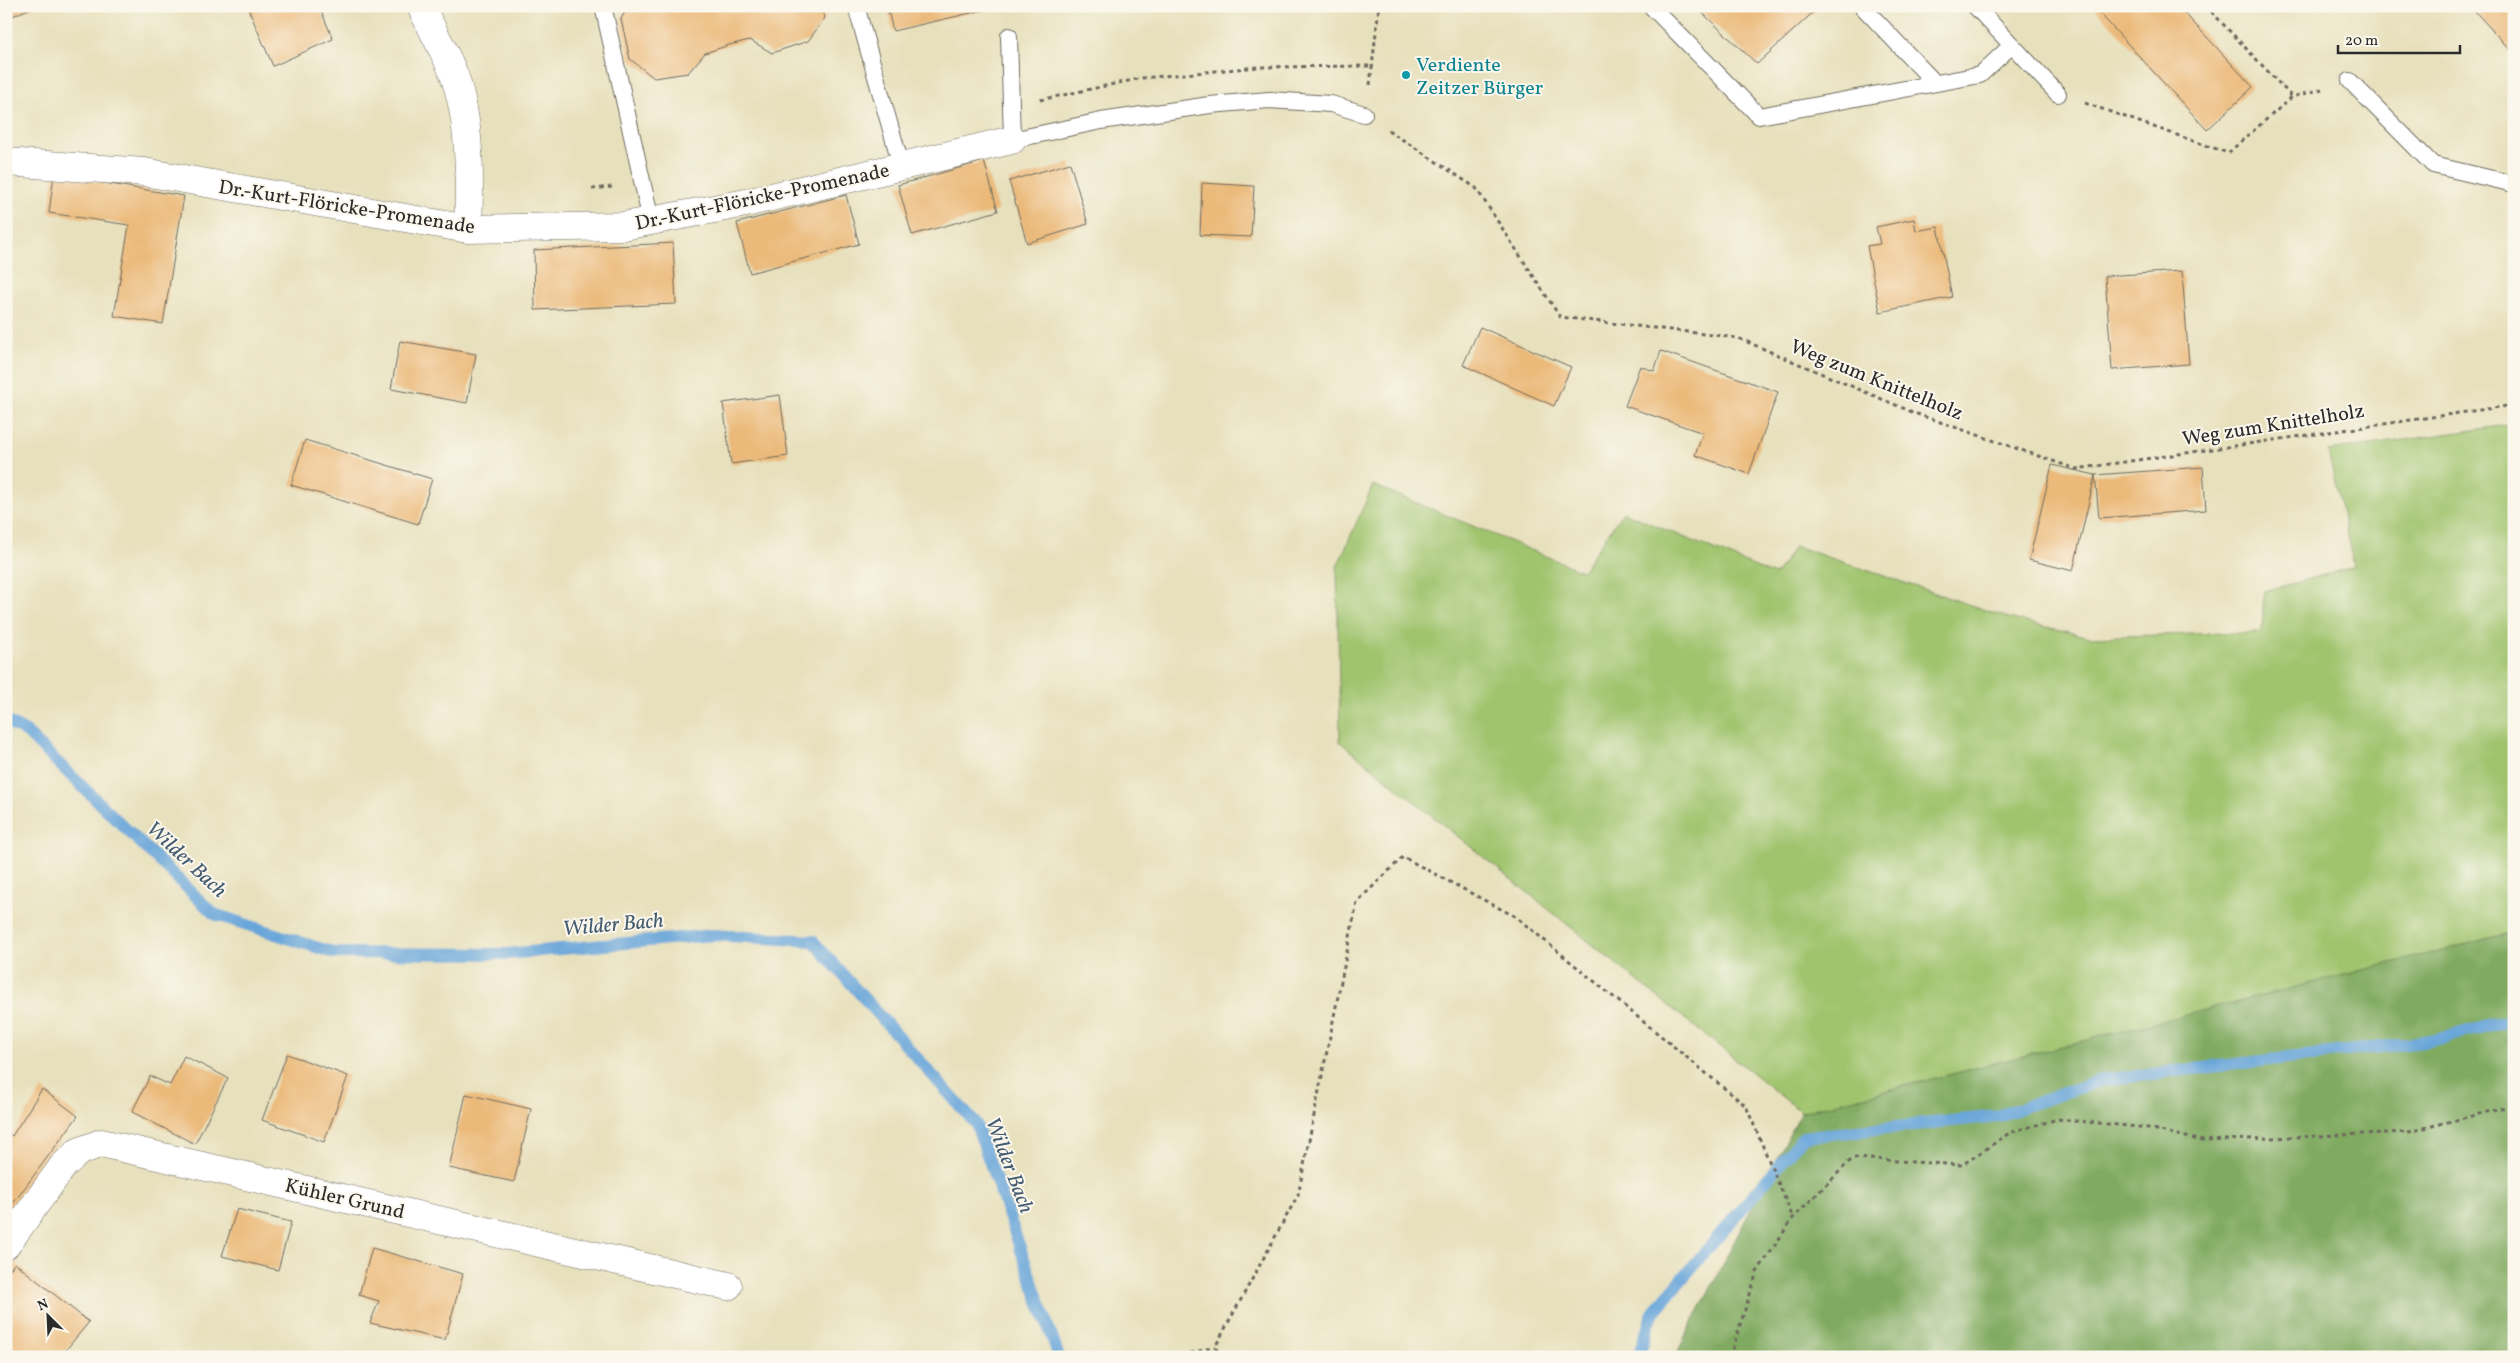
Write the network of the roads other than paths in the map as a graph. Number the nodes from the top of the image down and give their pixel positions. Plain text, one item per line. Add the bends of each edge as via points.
1 (421, 6) edge
2 (603, 6) edge
3 (856, 6) edge
4 (1651, 6) edge
5 (1862, 6) edge
6 (1975, 6) edge
7 (1009, 36) dead end
8 (2012, 45) junction
9 (2350, 81) road end
10 (1935, 83) junction
11 (2058, 94) road end
12 (1364, 114) road end
13 (1012, 140) junction
14 (6, 162) edge
15 (901, 165) junction
16 (2514, 184) edge
17 (650, 221) junction
18 (468, 229) junction
19 (6, 1245) edge
20 (728, 1286) dead end

1 - 18 street via 453,73 464,120
2 - 17 lane
3 - 15 lane
4 - 10 lane via 1759,116
5 - 10 lane
6 - 8 lane
7 - 13 lane
8 - 10 lane via 1980,75
8 - 11 lane
9 - 16 lane via 2433,165
12 - 13 lane, Dr.-Kurt-Flöricke-Promenade via 1331,104 1269,100 1101,121
13 - 15 street, Dr.-Kurt-Flöricke-Promenade
14 - 18 street, Dr.-Kurt-Flöricke-Promenade via 144,172
15 - 17 street, Dr.-Kurt-Flöricke-Promenade via 746,203
17 - 18 street, Dr.-Kurt-Flöricke-Promenade via 624,226
19 - 20 street, Kühler Grund via 63,1166 78,1152 101,1143

